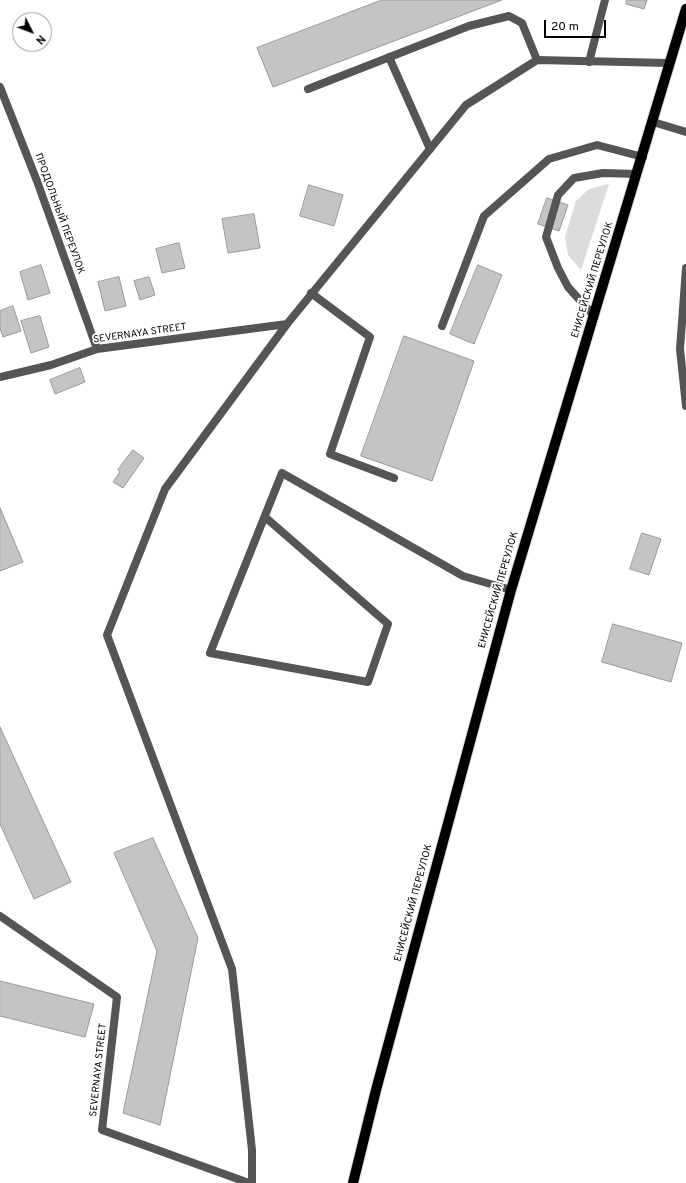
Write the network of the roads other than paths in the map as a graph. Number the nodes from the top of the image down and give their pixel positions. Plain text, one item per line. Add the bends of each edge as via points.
1 (605, 0) edge
2 (686, 9) edge
3 (389, 57) junction
4 (537, 60) junction
5 (589, 62) junction
6 (669, 63) junction
7 (0, 87) edge
8 (308, 89) dead end
9 (653, 122) junction
10 (686, 132) edge
11 (430, 149) junction
12 (643, 157) junction
13 (638, 174) junction
14 (686, 268) edge
15 (311, 293) junction
16 (594, 316) junction
17 (287, 324) junction
18 (442, 326) dead end
19 (97, 349) junction
20 (0, 377) edge
21 (685, 391) edge
22 (686, 406) edge
23 (394, 478) dead end
24 (265, 516) junction
25 (511, 590) junction
26 (0, 916) edge
27 (250, 1183) edge
28 (353, 1183) edge

1 - 5 street
2 - 6 main road, ЕНИСЕЙСКИЙ ПЕРЕУЛОК
3 - 4 street via 469,26 509,16 522,23
3 - 8 street
3 - 11 street
4 - 5 street
4 - 11 street via 466,105
5 - 6 street
6 - 9 main road, ЕНИСЕЙСКИЙ ПЕРЕУЛОК
7 - 19 street, ПРОДОЛЬНЫЙ ПЕРЕУЛОК via 37,181
9 - 10 street
9 - 12 main road, ЕНИСЕЙСКИЙ ПЕРЕУЛОК
11 - 15 street
12 - 13 main road, ЕНИСЕЙСКИЙ ПЕРЕУЛОК
12 - 18 street via 597,145 549,159 484,216
13 - 16 main road, ЕНИСЕЙСКИЙ ПЕРЕУЛОК
13 - 16 street via 603,173 574,178 558,195 546,237 568,287
14 - 21 street via 680,349
15 - 17 street
15 - 23 street via 370,337 330,454
16 - 25 main road, ЕНИСЕЙСКИЙ ПЕРЕУЛОК
17 - 19 street, SEVERNAYA STREET
17 - 27 street via 165,489 107,635 232,969 252,1150
19 - 20 street, SEVERNAYA STREET via 51,365
21 - 22 street
24 - 24 street via 210,653 368,682 388,624
24 - 25 street via 282,473 463,576
25 - 28 main road, ЕНИСЕЙСКИЙ ПЕРЕУЛОК
26 - 27 street, SEVERNAYA STREET via 117,998 102,1130

